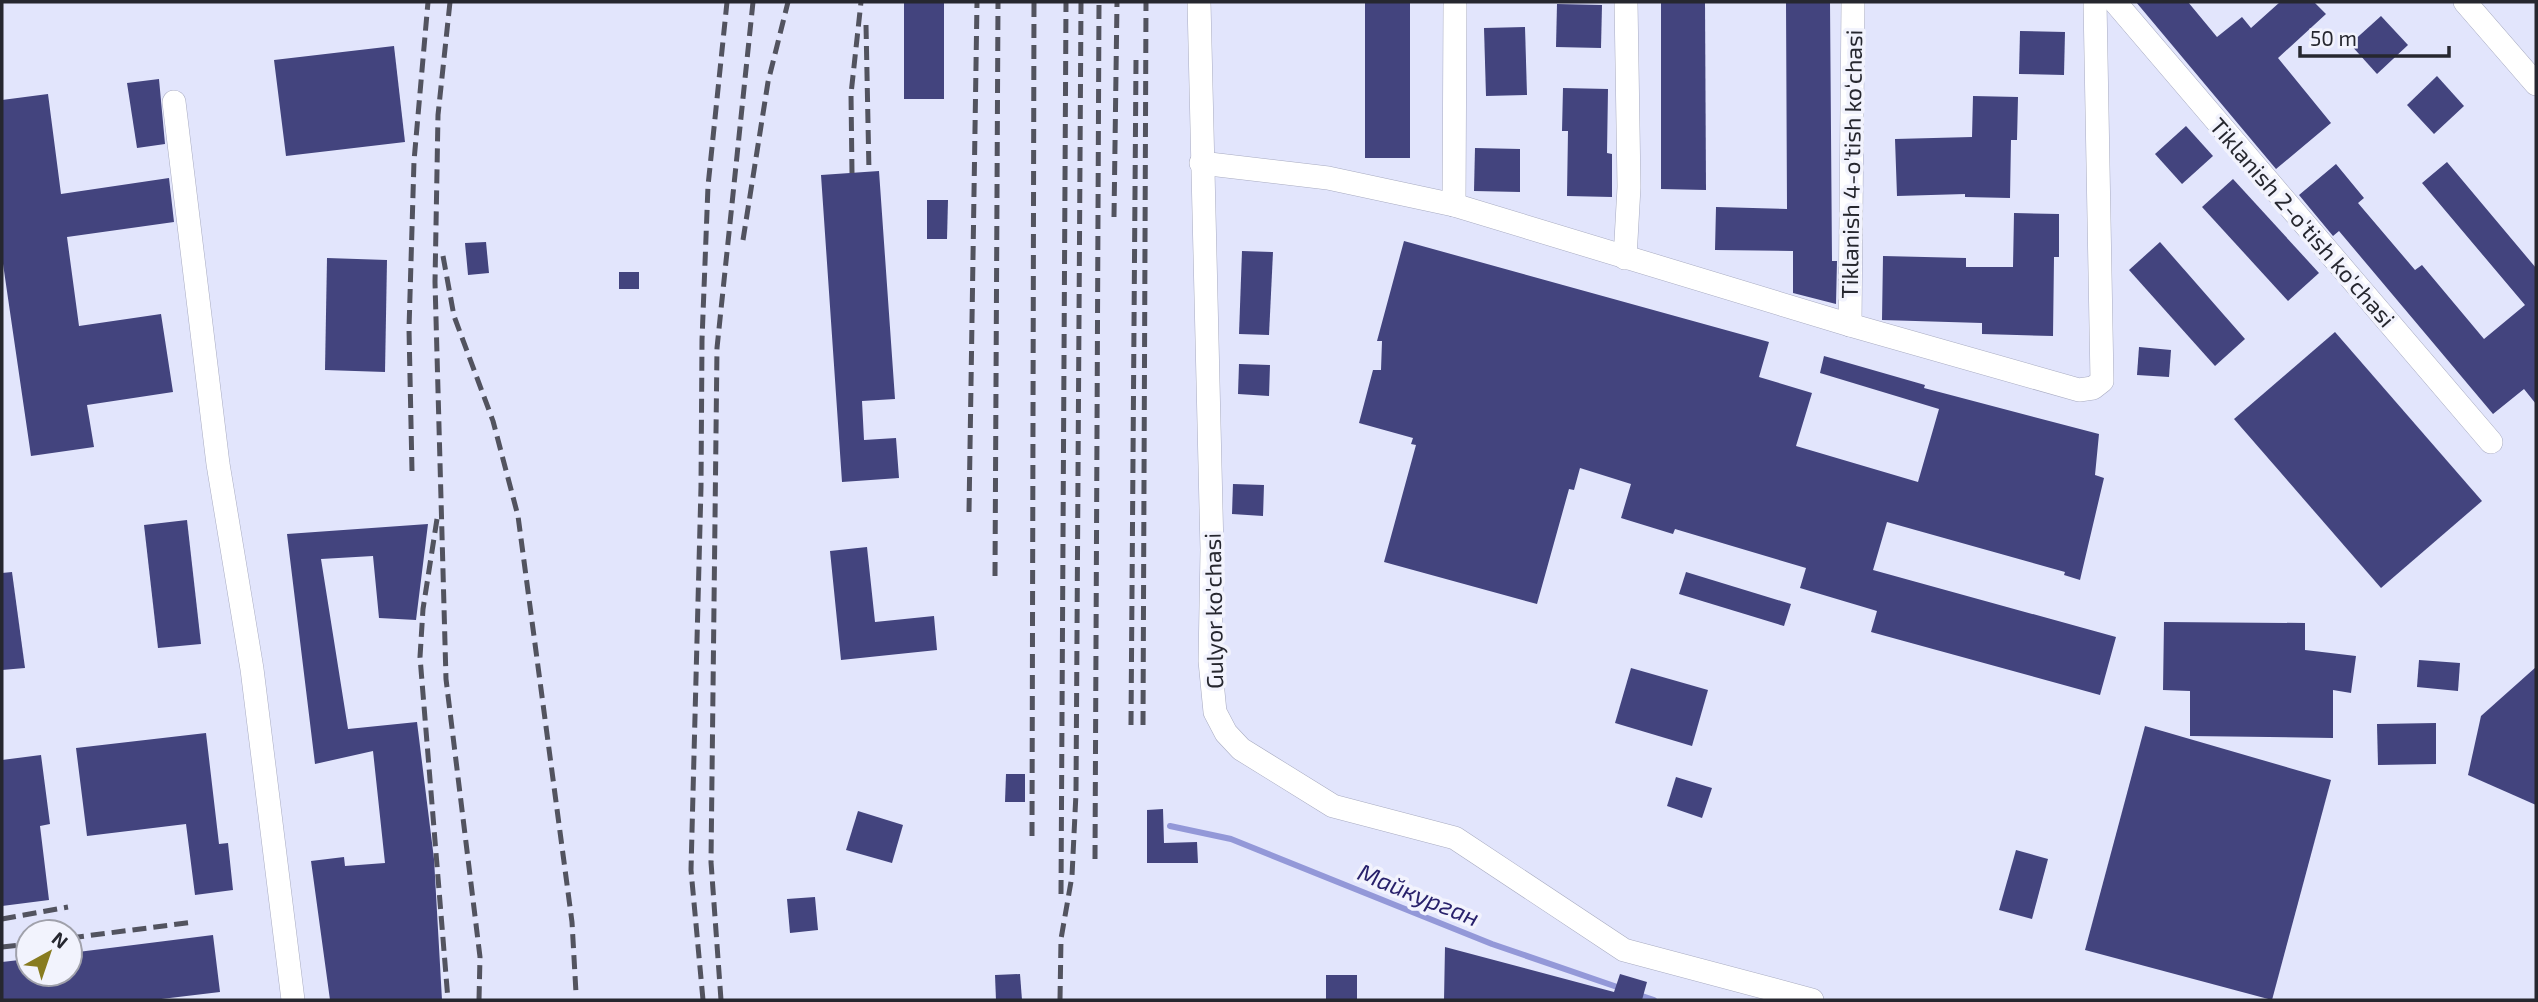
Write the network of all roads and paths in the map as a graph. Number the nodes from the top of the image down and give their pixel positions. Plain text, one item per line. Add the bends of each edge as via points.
1 (1199, 2) edge
2 (1626, 2) edge
3 (1853, 2) edge
4 (2095, 2) edge
5 (2116, 2) edge
6 (2465, 2) edge
7 (1455, 5) dead end
8 (2536, 84) edge
9 (174, 102) dead end
10 (1201, 163) junction
11 (1454, 205) junction
12 (1625, 258) junction
13 (1850, 325) junction
14 (2491, 442) dead end
15 (293, 1000) edge
16 (1812, 1000) edge

1 - 10 street, Gulyor ko'chasi
2 - 12 street via 1629,187
3 - 13 street, Tiklanish 4-o'tish ko‘chasi
4 - 13 street via 2102,381 2079,390
5 - 14 street, Tiklanish 2-o'tish ko'chasi
6 - 8 street
7 - 11 street
9 - 15 street via 218,464 252,669
10 - 11 street via 1328,178
10 - 16 street, Gulyor ko'chasi via 1212,537 1210,661 1215,712 1226,733 1241,749 1334,806 1455,838 1624,950
11 - 12 street
12 - 13 street

